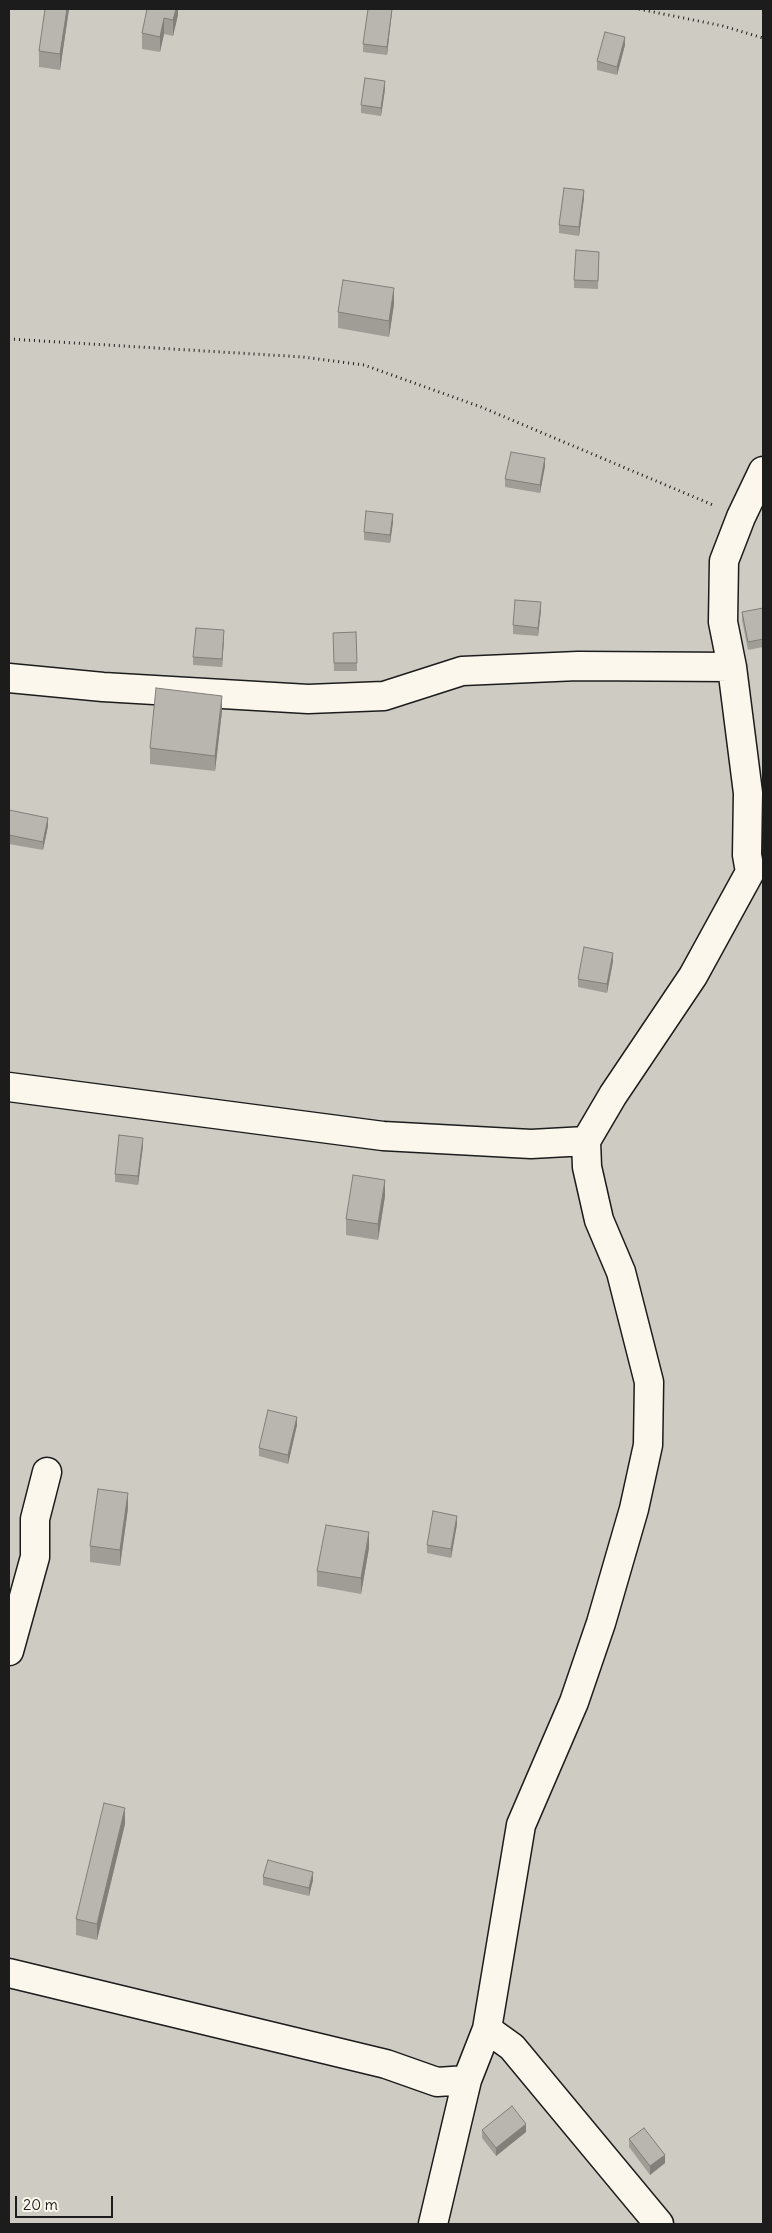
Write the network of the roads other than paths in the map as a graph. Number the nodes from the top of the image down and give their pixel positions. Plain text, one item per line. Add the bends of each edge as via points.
1 (763, 472) edge
2 (732, 667) junction
3 (9, 678) edge
4 (757, 879) edge
5 (9, 1087) edge
6 (586, 1141) junction
7 (47, 1472) dead end
8 (9, 1651) edge
9 (9, 1973) edge
10 (486, 2029) junction
11 (467, 2080) junction
12 (433, 2224) edge
13 (659, 2224) edge

1 - 2 street via 724,561 722,622
2 - 3 street via 578,666 462,671 384,696 308,699 122,689
2 - 4 street via 748,793 747,855
4 - 6 street via 613,1095
5 - 6 street via 383,1136 531,1144
6 - 10 street via 587,1167 598,1220 622,1272 649,1382 648,1445 634,1509 601,1623 574,1702 521,1825
7 - 8 street via 35,1519 35,1557
9 - 11 street via 386,2064 438,2082
10 - 11 street
10 - 13 street via 512,2047
11 - 12 street

